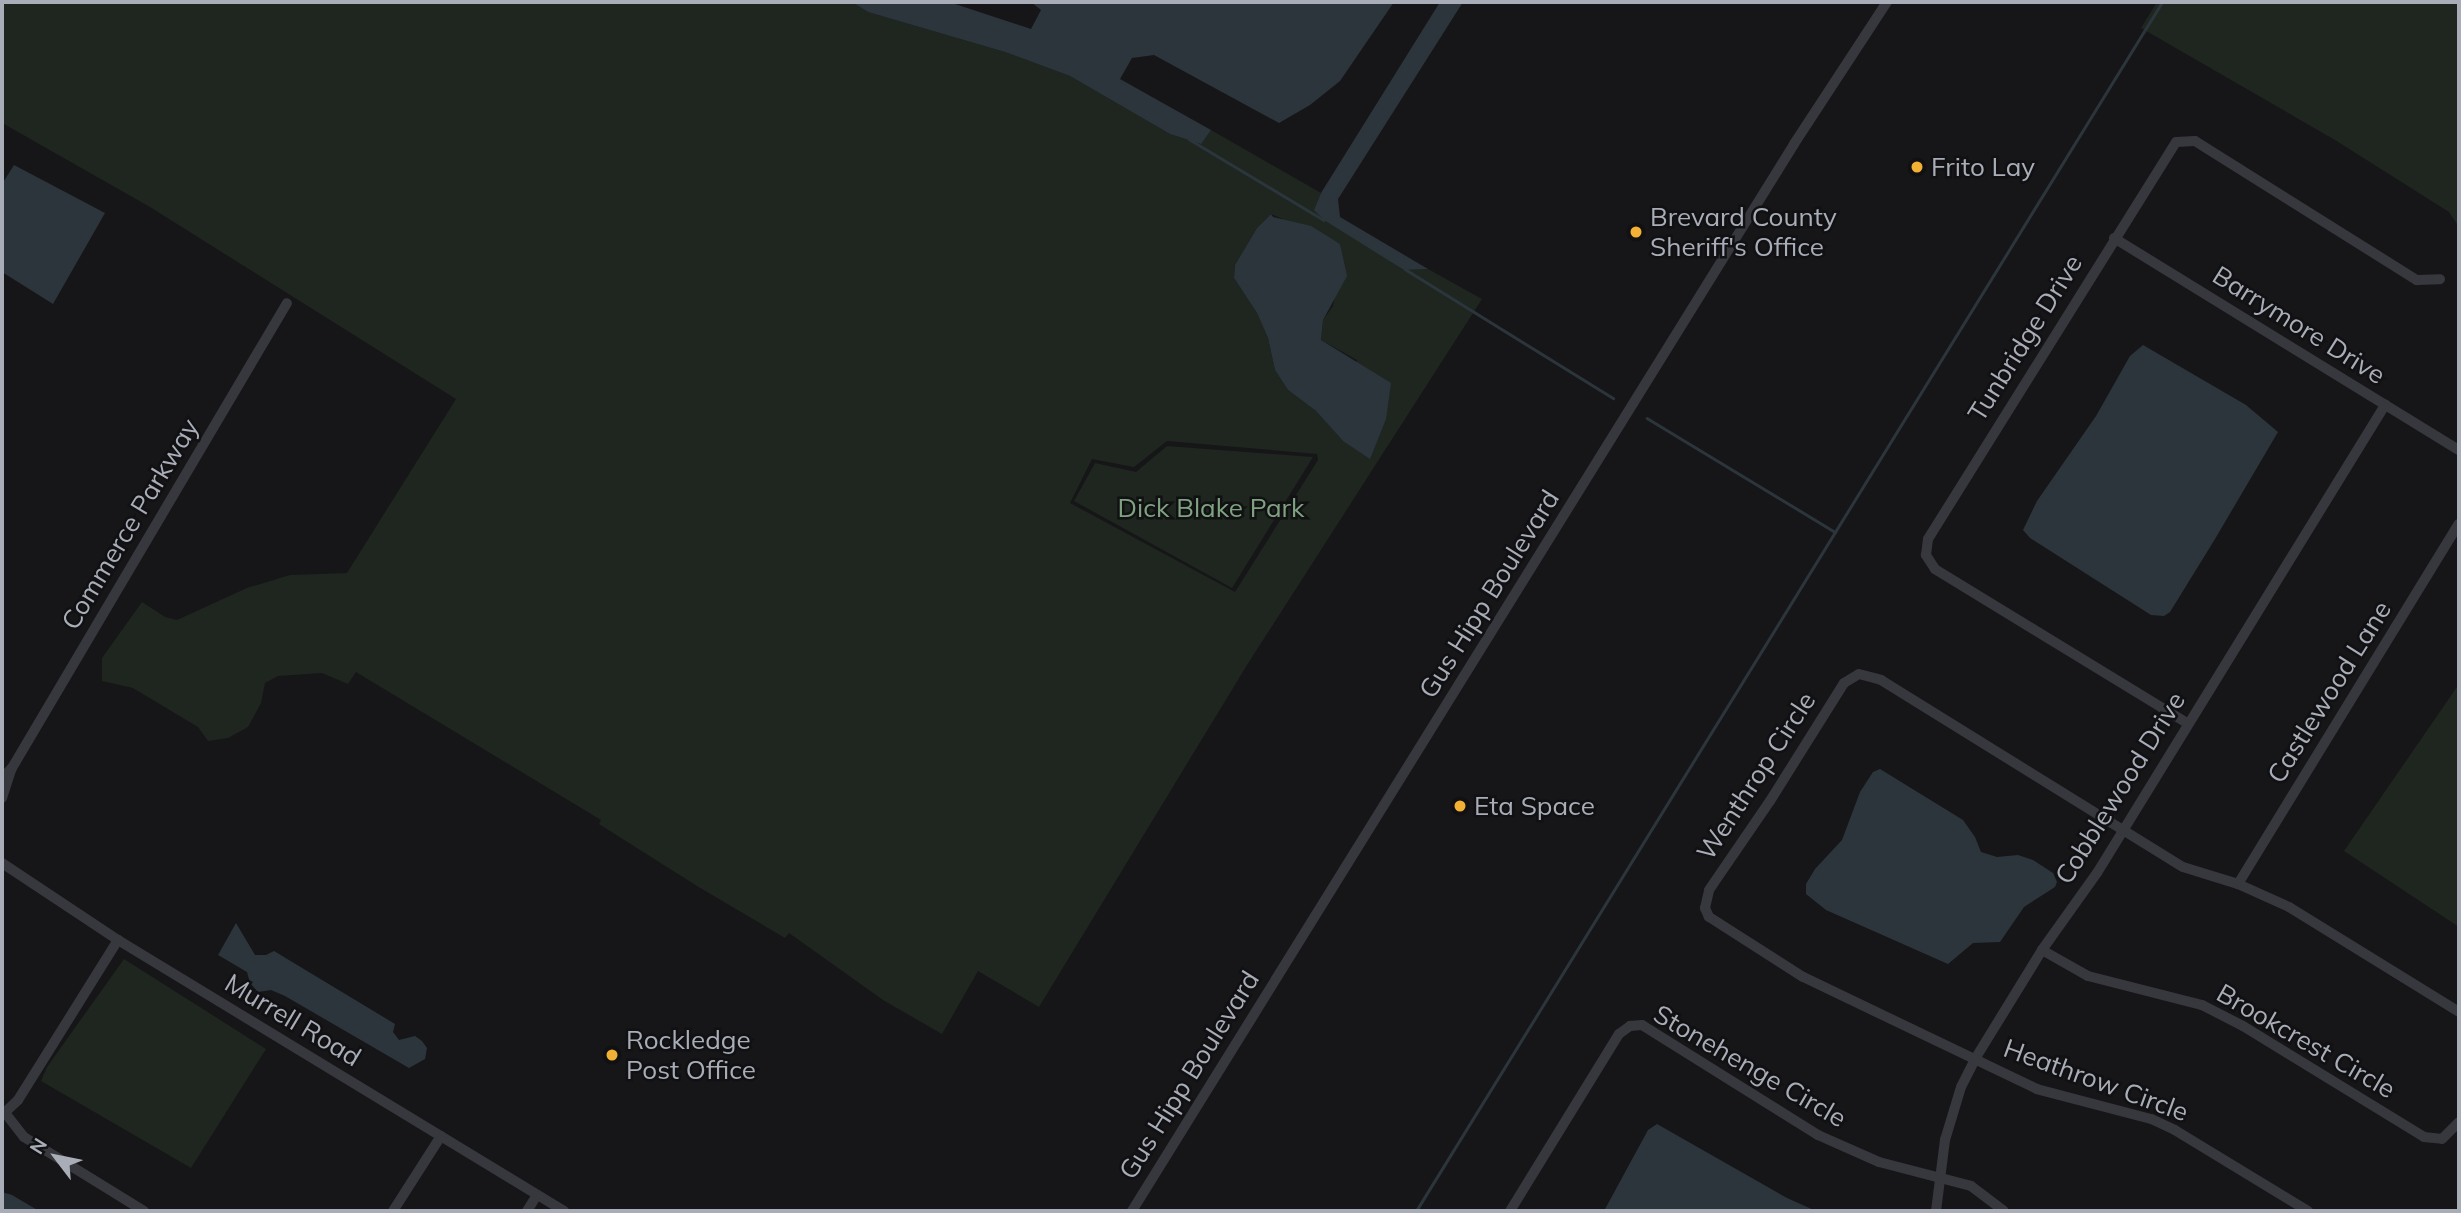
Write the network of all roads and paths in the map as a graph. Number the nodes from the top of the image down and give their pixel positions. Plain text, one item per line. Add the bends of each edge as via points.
1 (1887, 2) edge
2 (2114, 238) junction
3 (2440, 279) dead end
4 (287, 303) dead end
5 (2385, 405) junction
6 (2459, 450) edge
7 (2459, 524) edge
8 (2187, 723) junction
9 (12, 768) junction
10 (2, 778) edge
11 (2, 798) edge
12 (2123, 831) junction
13 (2, 863) edge
14 (2238, 884) junction
15 (118, 940) junction
16 (2042, 950) junction
17 (2459, 1012) edge
18 (1975, 1059) junction
19 (4, 1115) edge
20 (2459, 1122) edge
21 (441, 1136) junction
22 (1939, 1177) junction
23 (537, 1195) junction
24 (144, 1211) edge
25 (393, 1211) edge
26 (527, 1211) edge
27 (564, 1211) edge
28 (1132, 1211) edge
29 (1510, 1211) edge
30 (1936, 1211) edge
31 (2004, 1211) edge
32 (2308, 1211) edge

1 - 28 street, Gus Hipp Boulevard via 1794,144
2 - 3 street, Tunbridge Drive via 2171,148 2183,139 2195,141 2417,279
2 - 5 street, Barrymore Drive
2 - 8 street, Tunbridge Drive via 1928,539 1926,555 1935,569
4 - 9 street, Commerce Parkway
5 - 6 street, Barrymore Drive
5 - 8 street, Cobblewood Drive
7 - 14 street, Castlewood Lane
8 - 12 street, Cobblewood Drive
9 - 10 street, Commerce Parkway
9 - 11 street, Commerce Parkway
12 - 14 street via 2183,867
12 - 16 street, Cobblewood Drive
12 - 18 street, Wenthrop Circle via 1881,680 1859,674 1844,683 1709,890 1705,908 1717,924 1803,976
13 - 15 street, Murrell Road
14 - 17 street via 2289,907
15 - 19 street via 18,1100
15 - 21 street, Murrell Road
16 - 18 street, Cobblewood Drive
16 - 20 street, Brookcrest Circle via 2088,975 2202,1005 2424,1137 2442,1139
18 - 22 street, Cobblewood Drive via 1954,1107
18 - 32 street, Heathrow Circle via 2054,1095 2162,1124
19 - 24 street via 24,1137
21 - 23 street, Murrell Road
21 - 25 street
22 - 29 street, Stonehenge Circle via 1879,1163 1818,1135 1642,1025 1619,1034
22 - 30 street, Cobblewood Drive
22 - 31 street via 1971,1186
23 - 26 street
23 - 27 street, Murrell Road

